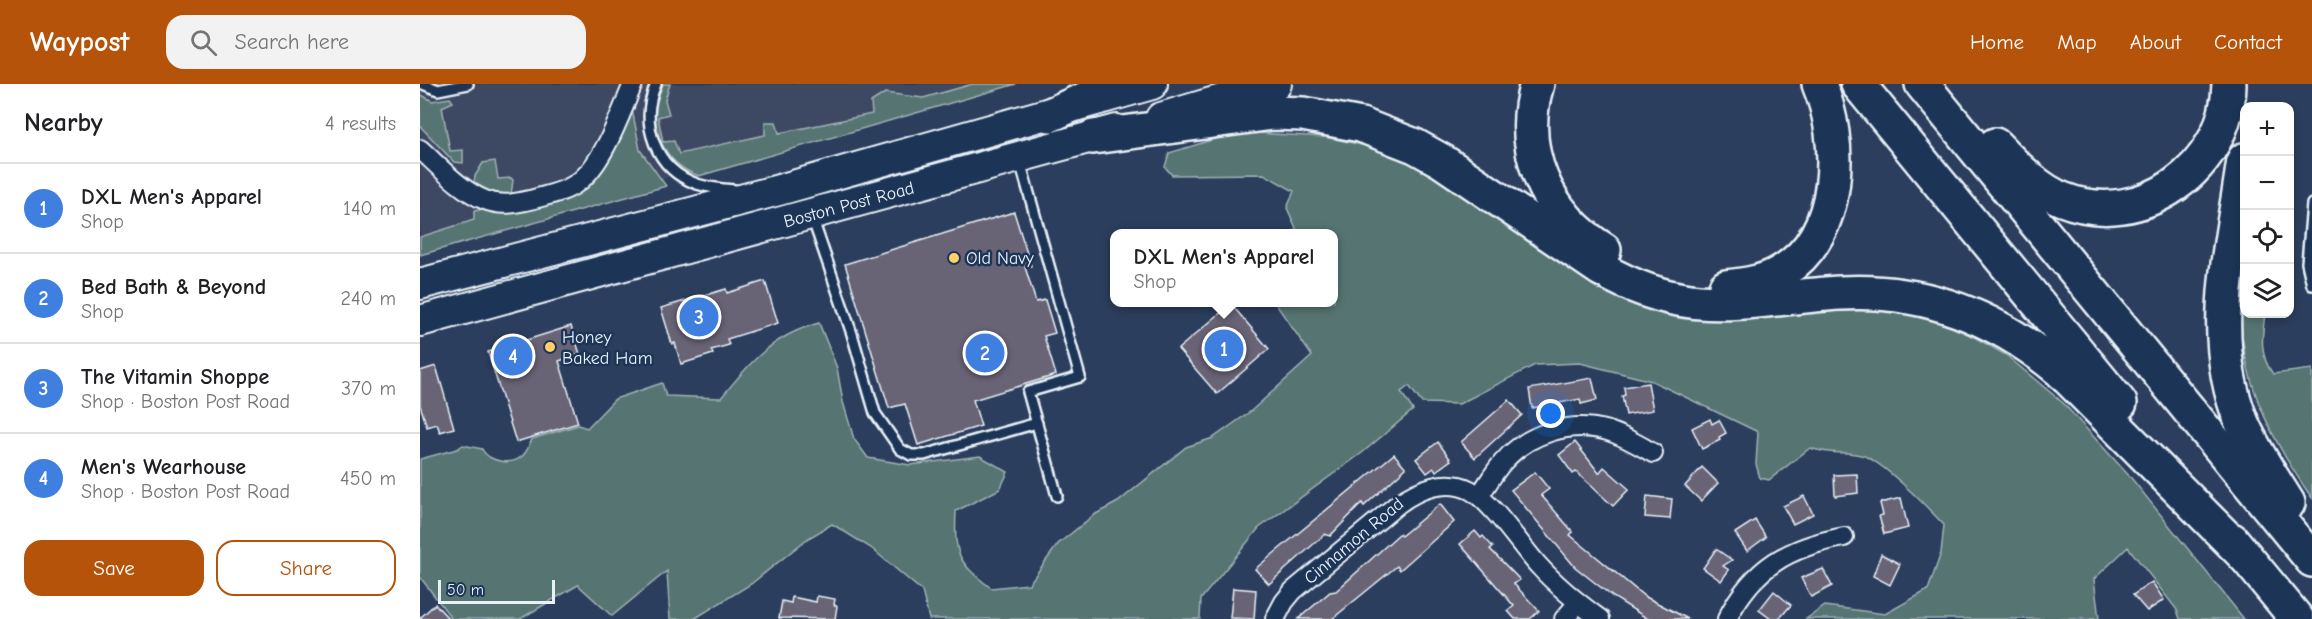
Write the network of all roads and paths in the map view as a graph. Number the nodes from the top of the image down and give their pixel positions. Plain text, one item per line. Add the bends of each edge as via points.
1 (423, 84) edge
2 (468, 84) edge
3 (633, 84) edge
4 (656, 84) edge
5 (1118, 84) edge
6 (1152, 84) edge
7 (1276, 84) edge
8 (1537, 84) edge
9 (1820, 84) edge
10 (1858, 84) edge
11 (1922, 84) edge
12 (1934, 84) edge
13 (2229, 84) edge
14 (2246, 84) edge
15 (2248, 102) edge
16 (1050, 115) junction
17 (1093, 137) junction
18 (420, 149) edge
19 (1019, 158) junction
20 (2240, 186) edge
21 (779, 190) junction
22 (2312, 204) edge
23 (811, 215) junction
24 (420, 284) edge
25 (2312, 285) edge
26 (420, 321) edge
27 (1037, 423) junction
28 (1653, 453) dead end
29 (1057, 496) dead end
30 (1479, 496) junction
31 (1844, 537) dead end
32 (2312, 539) edge
33 (2246, 557) junction
34 (2312, 560) edge
35 (1578, 603) junction
36 (1275, 619) edge
37 (1564, 619) edge
38 (1600, 619) edge
39 (1727, 619) edge
40 (2297, 619) edge

1 - 2 lane via 438,90
3 - 18 street via 613,132 588,172 578,183 554,193 508,205 487,201 460,185
4 - 21 lane via 649,108 649,134 676,173 716,188
5 - 16 highway
6 - 16 main road, Boston Post Road
7 - 17 main road, Boston Post Road
8 - 9 highway via 1529,116 1532,154 1544,185 1563,214 1595,244 1630,266 1673,282 1723,287 1765,280 1784,270 1800,257 1817,233 1831,195 1834,169 1830,117
10 - 33 highway
11 - 34 highway
12 - 13 highway via 2040,187 2073,202 2111,207 2164,193 2195,169 2222,127
14 - 15 highway
16 - 21 main road, Boston Post Road
17 - 19 main road, Boston Post Road
17 - 33 highway via 1274,113 1334,119 1415,146 1594,264 1650,293 1709,305 1867,293 1958,307 2032,346 2061,371
19 - 23 main road, Boston Post Road
19 - 27 lane via 1080,377 1028,393
20 - 32 highway via 2223,297 2224,352 2248,436
21 - 24 main road, Boston Post Road
22 - 25 lane via 2307,263
23 - 26 main road, Boston Post Road
23 - 27 lane via 875,413 900,449 924,456
27 - 29 lane
28 - 30 street via 1607,430 1561,428 1511,454
30 - 35 street via 1539,567
30 - 36 street, Cinnamon Road via 1464,488 1442,486 1408,496 1293,591
31 - 39 street via 1814,544 1774,561 1745,590
33 - 40 highway
35 - 37 street
35 - 38 street

